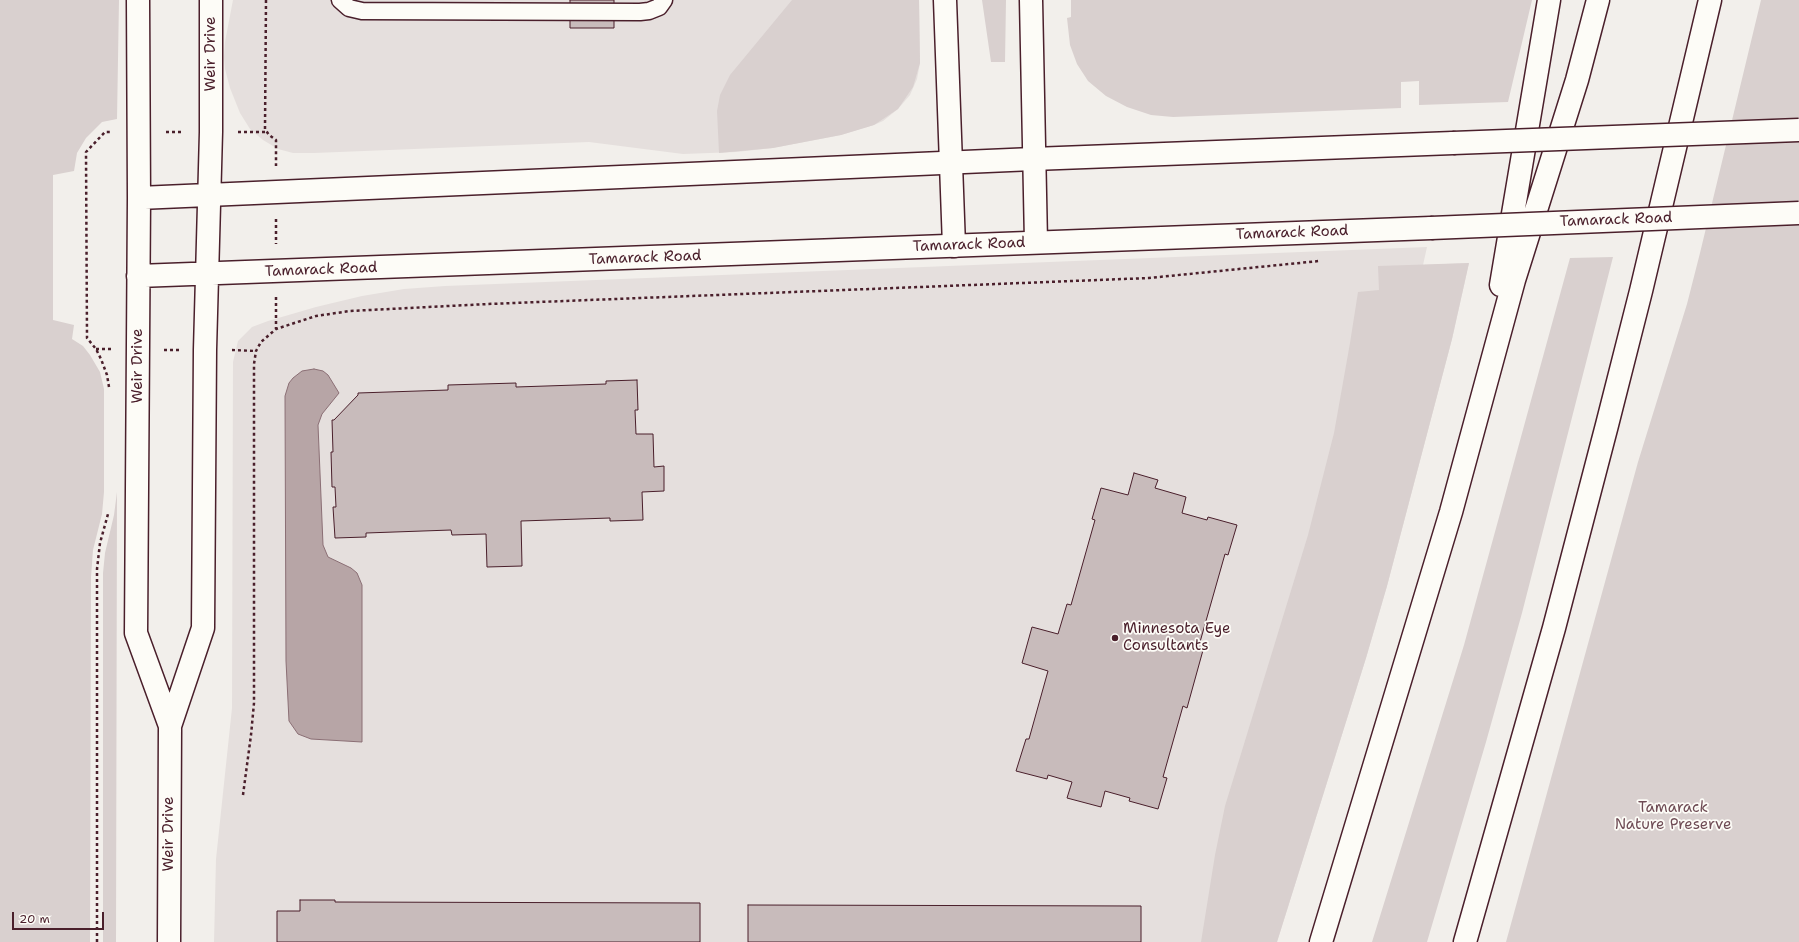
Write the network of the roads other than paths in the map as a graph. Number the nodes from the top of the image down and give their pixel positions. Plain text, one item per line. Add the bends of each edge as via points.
1 (138, 0) edge
2 (211, 0) edge
3 (340, 0) edge
4 (664, 0) edge
5 (945, 0) edge
6 (1031, 0) edge
7 (1550, 0) edge
8 (1598, 0) edge
9 (1710, 0) edge
10 (1716, 0) edge
11 (1695, 68) junction
12 (1799, 130) edge
13 (1034, 159) junction
14 (951, 164) junction
15 (209, 194) junction
16 (139, 198) junction
17 (1799, 213) edge
18 (1036, 242) junction
19 (954, 246) junction
20 (207, 275) junction
21 (138, 276) junction
22 (1483, 400) junction
23 (170, 726) junction
24 (169, 942) edge
25 (1321, 942) edge
26 (1465, 942) edge

1 - 16 main road, Weir Drive
2 - 15 main road, Weir Drive
3 - 4 lane via 349,8 362,11 632,12 649,11 659,7
5 - 14 main road
6 - 13 main road
7 - 22 main road
8 - 22 main road via 1577,80 1514,280
9 - 11 main road
10 - 11 main road
11 - 26 main road via 1554,628
12 - 13 main road, bridge
13 - 14 main road
13 - 18 main road
14 - 15 main road
14 - 19 main road
15 - 16 main road
15 - 20 main road, Weir Drive
16 - 21 main road, Weir Drive
17 - 18 main road, Tamarack Road, bridge
18 - 19 main road, Tamarack Road
19 - 20 main road, Tamarack Road
20 - 21 main road, Tamarack Road
20 - 23 main road, Weir Drive via 203,628
21 - 23 main road, Weir Drive via 136,633
22 - 25 main road
23 - 24 main road, Weir Drive

